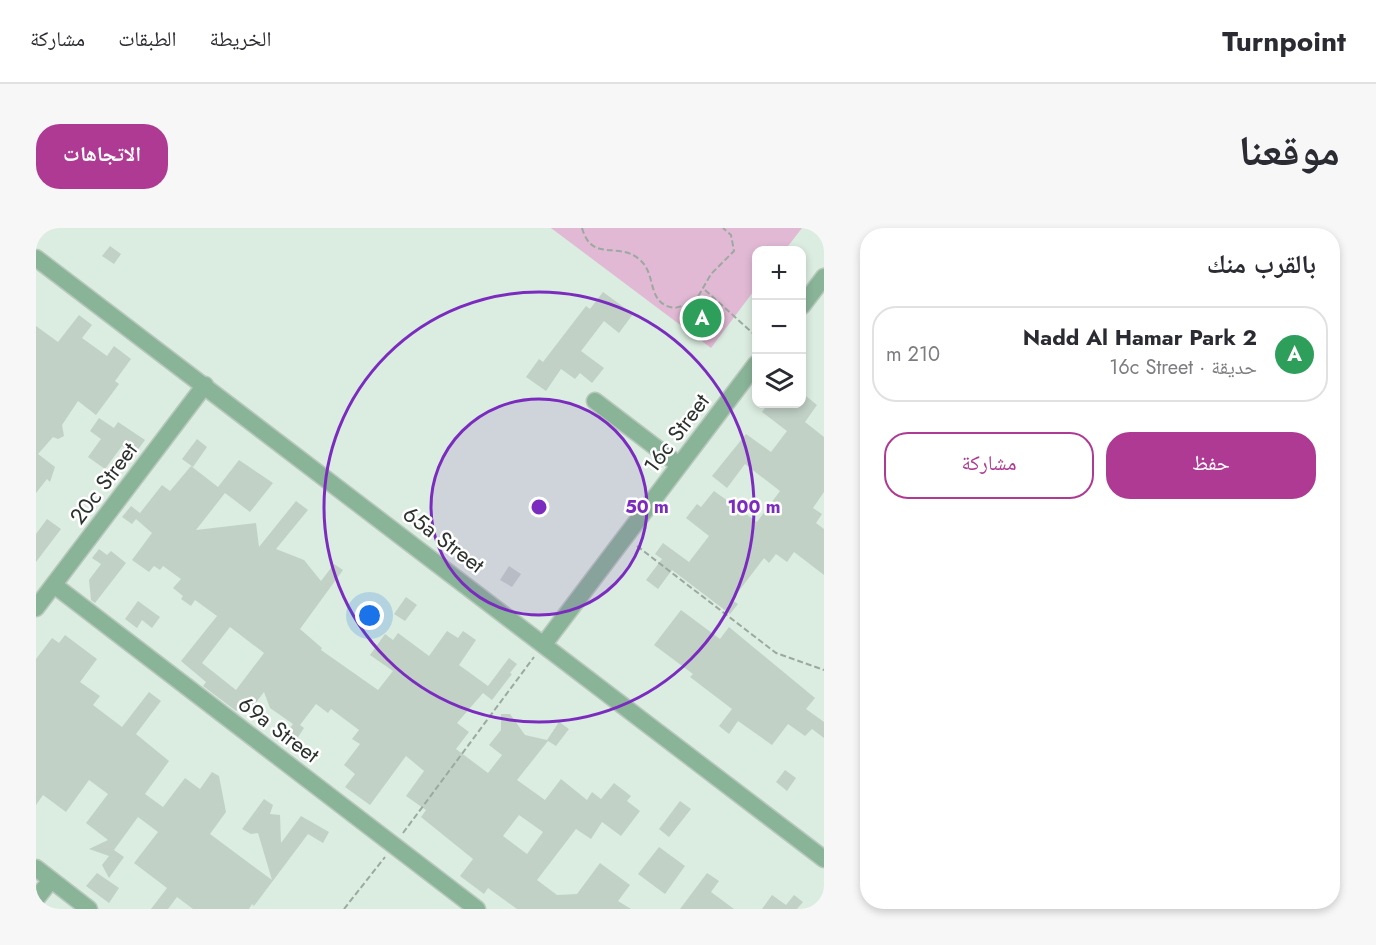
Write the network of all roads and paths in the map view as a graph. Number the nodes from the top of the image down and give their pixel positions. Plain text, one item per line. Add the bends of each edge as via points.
1 (582, 228) edge
2 (723, 228) edge
3 (36, 258) edge
4 (824, 277) edge
5 (704, 290) junction
6 (806, 300) edge
7 (752, 332) edge
8 (752, 369) edge
9 (206, 385) junction
10 (595, 401) dead end
11 (679, 465) junction
12 (625, 536) junction
13 (54, 585) junction
14 (36, 608) edge
15 (544, 644) junction
16 (824, 670) edge
17 (394, 846) junction
18 (824, 859) edge
19 (36, 868) edge
20 (51, 880) junction
21 (36, 899) edge
22 (89, 909) edge
23 (344, 909) edge
24 (477, 909) edge

1 - 5 path via 595,248 624,251 645,263 652,291 663,304 686,306
2 - 5 path via 732,235 734,251 715,269
3 - 9 street, 65a Street
4 - 6 street
5 - 7 path
8 - 11 street, 16c Street
9 - 13 street, 20c Street
9 - 15 street, 65a Street
10 - 11 street
11 - 12 street, 16c Street
12 - 15 street, 16c Street
12 - 16 path via 765,646
13 - 14 street, 20c Street
13 - 17 street, 69a Street
15 - 17 path
15 - 18 street, 65a Street
17 - 23 path
17 - 24 street, 69a Street
19 - 20 street
20 - 21 street
20 - 22 street

